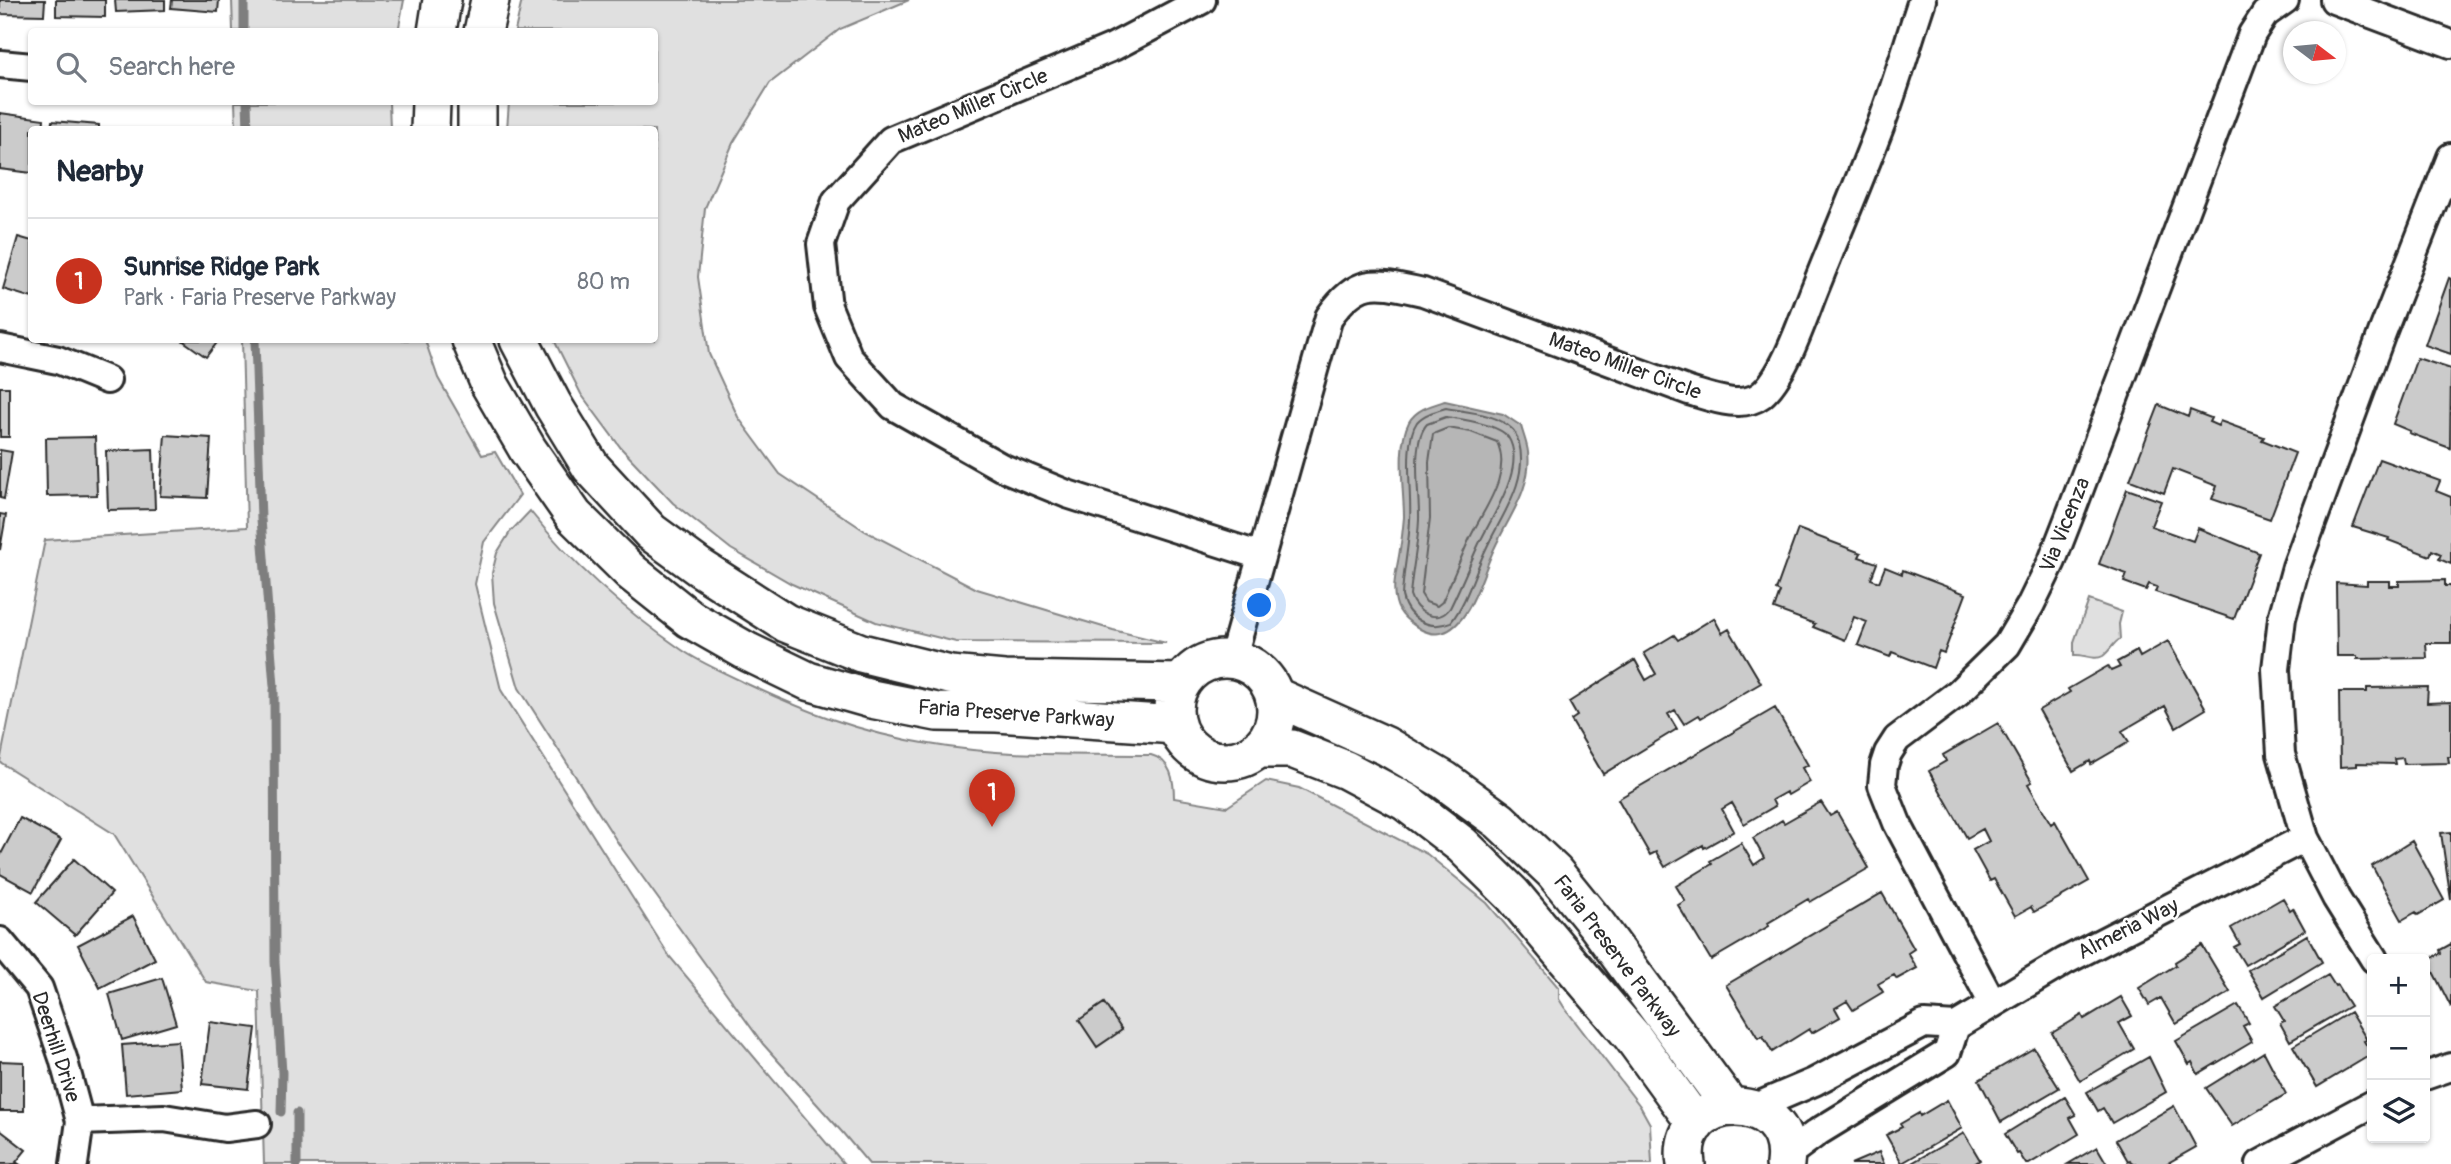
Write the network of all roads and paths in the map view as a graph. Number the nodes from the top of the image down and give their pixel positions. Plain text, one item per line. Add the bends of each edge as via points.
1 (442, 0) edge
2 (490, 0) edge
3 (1202, 0) edge
4 (1922, 0) edge
5 (2285, 0) edge
6 (2334, 0) edge
7 (438, 28) edge
8 (484, 28) edge
9 (2451, 44) edge
10 (0, 64) edge
11 (28, 67) edge
12 (431, 105) edge
13 (477, 105) edge
14 (430, 126) edge
15 (477, 126) edge
16 (2451, 158) edge
17 (472, 343) edge
18 (521, 343) edge
19 (0, 348) edge
20 (107, 380) dead end
21 (1261, 556) junction
22 (1232, 660) junction
23 (1182, 683) junction
24 (1274, 696) junction
25 (1176, 725) junction
26 (1258, 749) junction
27 (2305, 838) junction
28 (0, 941) edge
29 (2371, 954) edge
30 (1993, 1004) junction
31 (1956, 1026) junction
32 (1742, 1107) junction
33 (2367, 1107) edge
34 (80, 1121) junction
35 (1696, 1124) junction
36 (257, 1125) dead end
37 (1786, 1159) edge
38 (74, 1164) edge
39 (1686, 1164) edge
40 (2260, 1164) edge

1 - 7 street
2 - 8 street
3 - 21 street, Mateo Miller Circle via 1112,47 891,140 836,201 821,244 828,307 849,358 893,406 1001,467 1067,494
4 - 21 street, Mateo Miller Circle via 1881,125 1788,354 1760,396 1746,402 1723,401 1423,292 1382,283 1360,286 1342,299 1329,317
5 - 30 street, Via Vicenza via 2266,14 2252,34 2031,606 2007,645 1958,693 1897,739 1888,752 1882,785 1892,810
6 - 9 street
10 - 11 street
12 - 14 street
13 - 15 street
16 - 27 street via 2382,332 2301,553 2282,618 2276,669 2281,754
17 - 25 street, Faria Preserve Parkway via 490,385 528,450 574,516 631,572 690,619 748,652 808,681 937,712
18 - 23 street, Faria Preserve Parkway via 591,467 642,523 699,567 786,623 861,653 950,675
19 - 20 street via 58,360
21 - 22 street, Mateo Miller Circle
22 - 23 street via 1204,664
22 - 24 street via 1258,671
23 - 25 street via 1176,696
24 - 26 street via 1273,724
24 - 32 street, Faria Preserve Parkway via 1386,746 1500,821 1554,873
25 - 26 street via 1187,745 1206,758 1232,761
26 - 35 street, Faria Preserve Parkway via 1292,749 1346,770 1406,803 1462,845 1513,895 1632,1036
27 - 29 street
27 - 30 street, Almeria Way via 2065,961
28 - 34 street, Deerhill Drive via 39,988
30 - 31 street, Almeria Way
31 - 32 street via 1924,1024 1814,1082
31 - 37 street via 1947,1054 1818,1132
32 - 35 street via 1709,1113
32 - 37 street, Faria Preserve Parkway via 1766,1116 1777,1126
33 - 40 street
34 - 36 street via 164,1118 225,1129
34 - 38 street, Deerhill Drive
35 - 39 street via 1688,1139

